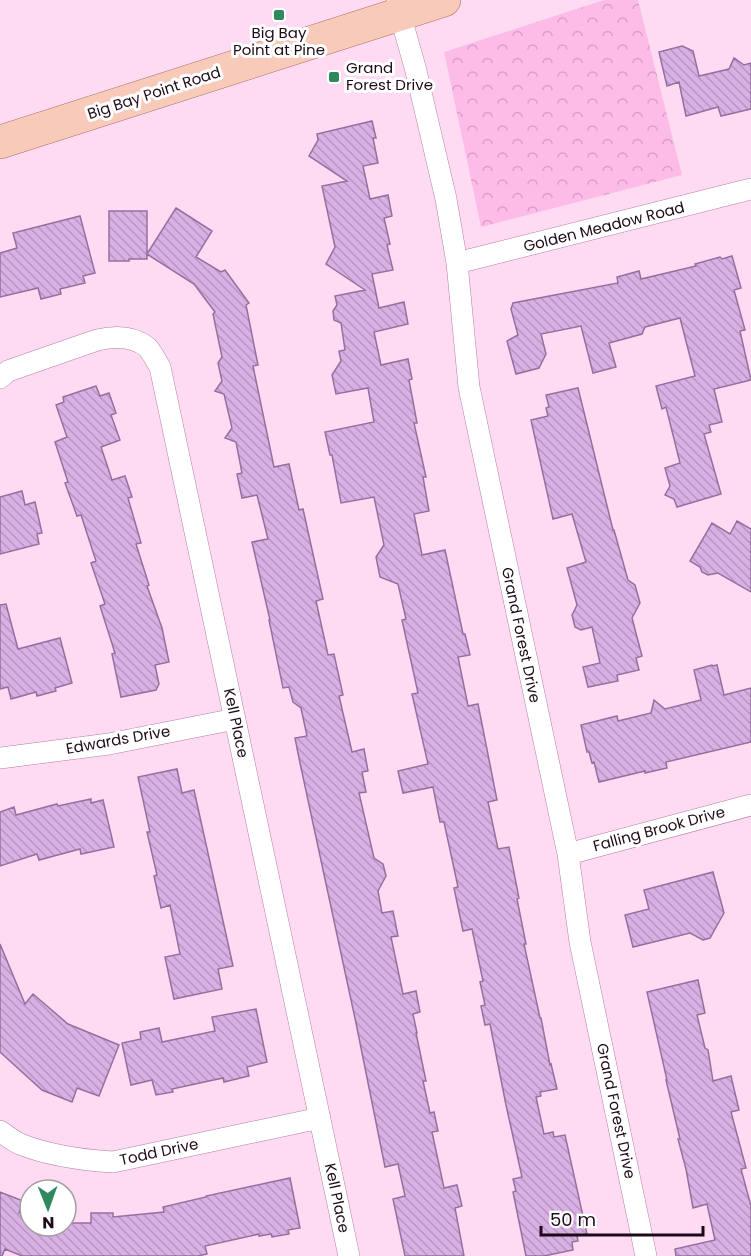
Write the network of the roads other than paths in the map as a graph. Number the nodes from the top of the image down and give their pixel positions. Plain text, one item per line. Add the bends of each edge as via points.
1 (444, 0) edge
2 (398, 7) edge
3 (0, 142) edge
4 (751, 189) edge
5 (457, 263) junction
6 (0, 378) edge
7 (235, 719) junction
8 (0, 758) edge
9 (751, 805) edge
10 (568, 854) junction
11 (320, 1118) junction
12 (0, 1131) edge
13 (349, 1256) edge
14 (646, 1256) edge

1 - 2 main road, Big Bay Point Road
2 - 3 main road, Big Bay Point Road
2 - 5 street, Grand Forest Drive via 446,199
4 - 5 street, Golden Meadow Road
5 - 10 street, Grand Forest Drive via 469,387
6 - 7 street, Kell Place via 8,371 97,340 131,339 148,348 160,367
7 - 8 street, Edwards Drive via 109,744
7 - 11 street, Kell Place
9 - 10 street, Falling Brook Drive
10 - 14 street, Grand Forest Drive via 580,942
11 - 12 street, Todd Drive via 113,1162 53,1154 19,1143
11 - 13 street, Kell Place

